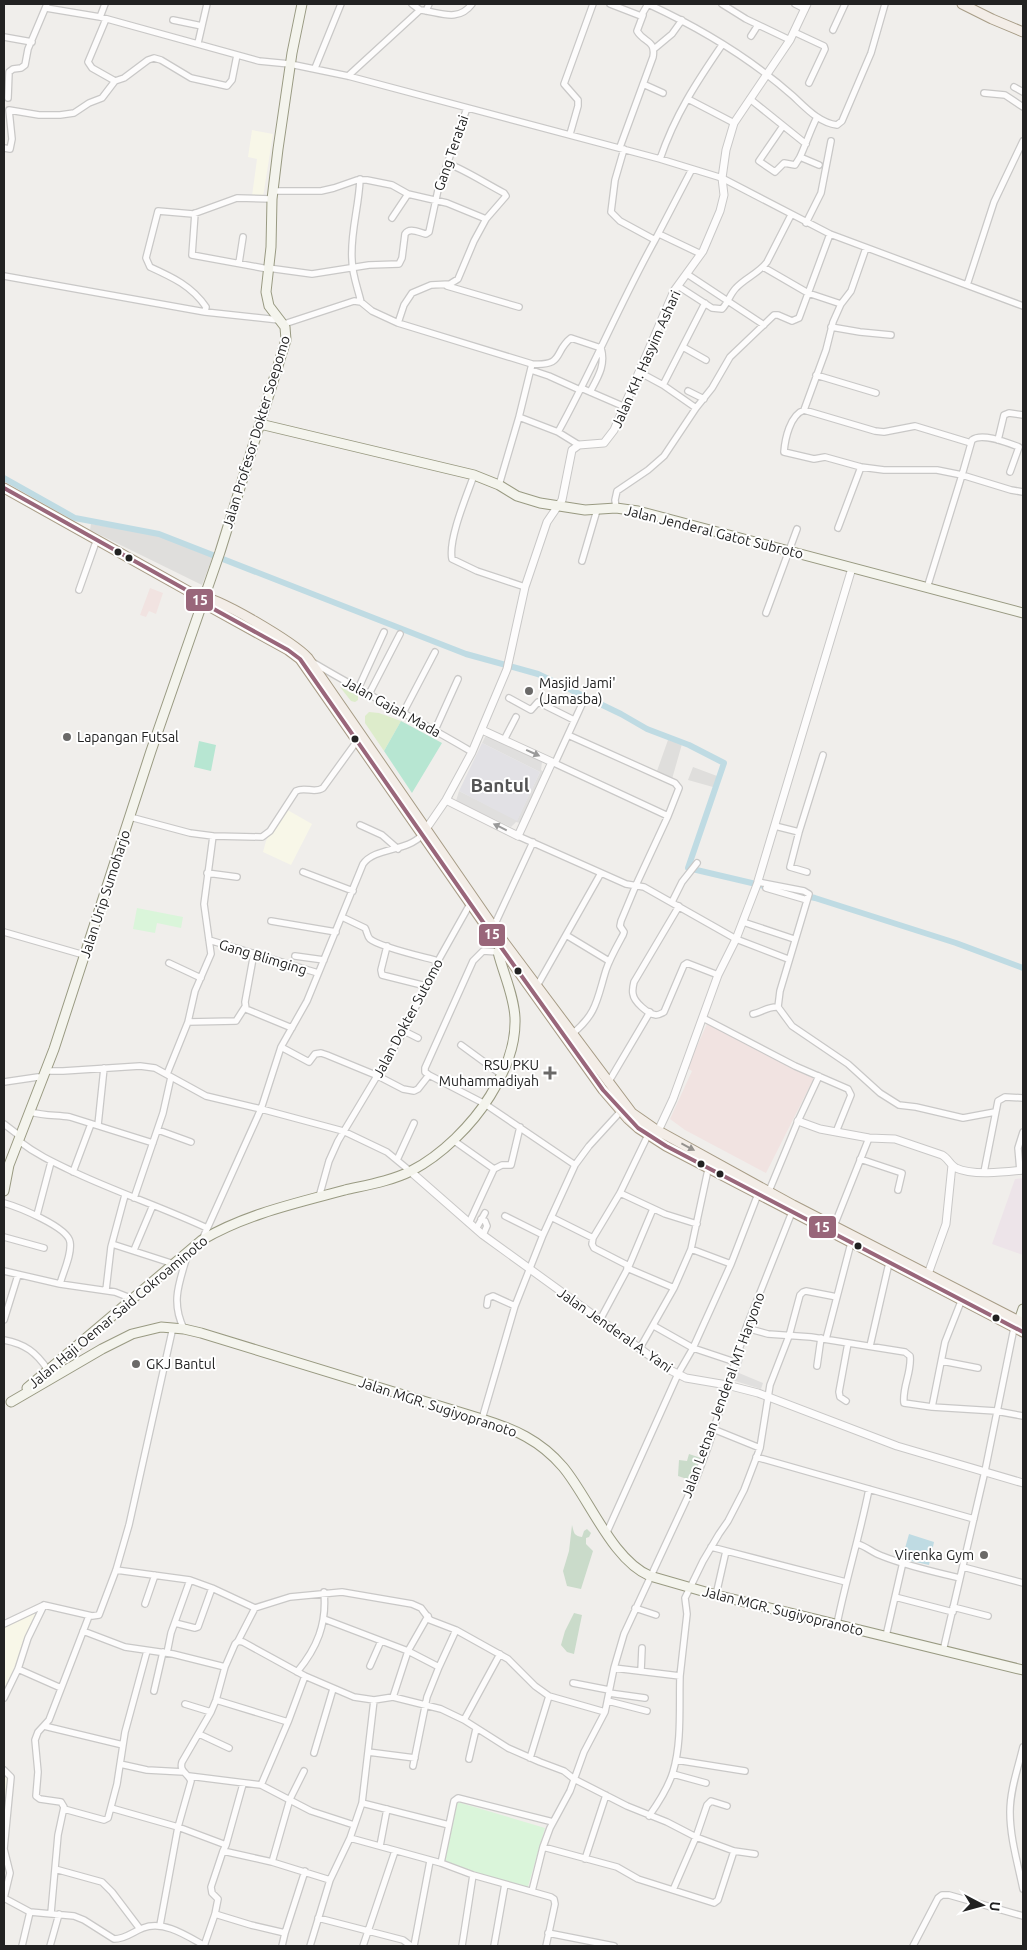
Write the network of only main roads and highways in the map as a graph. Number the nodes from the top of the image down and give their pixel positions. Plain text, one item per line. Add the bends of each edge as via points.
1 (302, 4) edge
2 (962, 4) edge
3 (1023, 32) edge
4 (260, 424) junction
5 (4, 488) edge
6 (200, 598) junction
7 (1023, 613) edge
8 (424, 832) junction
9 (500, 950) junction
10 (585, 1057) junction
11 (710, 1164) junction
12 (5, 1177) edge
13 (4, 1191) edge
14 (828, 1226) junction
15 (963, 1296) junction
16 (1023, 1309) edge
17 (1019, 1324) edge
18 (1023, 1332) edge
19 (7, 1404) edge
20 (1023, 1670) edge

1 - 4 main road, Jalan Profesor Dokter Soepomo via 290,64 273,195 266,292 267,302 286,330 286,340
2 - 3 main road
4 - 6 main road, Jalan Profesor Dokter Soepomo via 220,552
4 - 7 main road, Jalan Jenderal Gatot Subroto via 474,475 526,500 574,509 616,508 647,513
5 - 6 main road
6 - 8 main road via 295,655
6 - 8 main road via 223,605 284,639 312,662
6 - 12 main road, Jalan Urip Sumoharjo via 45,1074
8 - 9 main road
8 - 10 main road via 572,1034
9 - 10 main road
9 - 19 main road, Jalan Haji Oemar Said Cokroaminoto via 514,1006 512,1049 485,1104 453,1140 410,1171 244,1220 202,1240
10 -> 11 main road via 632,1113
10 - 11 main road via 621,1111 638,1128
11 - 14 main road via 769,1192
11 - 14 main road via 792,1212
12 - 13 main road, Jalan Urip Sumoharjo
14 - 15 main road via 928,1274
14 - 15 main road via 851,1243 889,1263
15 - 17 main road
16 - 17 main road
17 - 18 main road
19 - 20 main road, Jalan MGR. Sugiyopranoto via 132,1334 149,1329 184,1329 513,1429 547,1451 571,1478 628,1562 640,1572 716,1595

